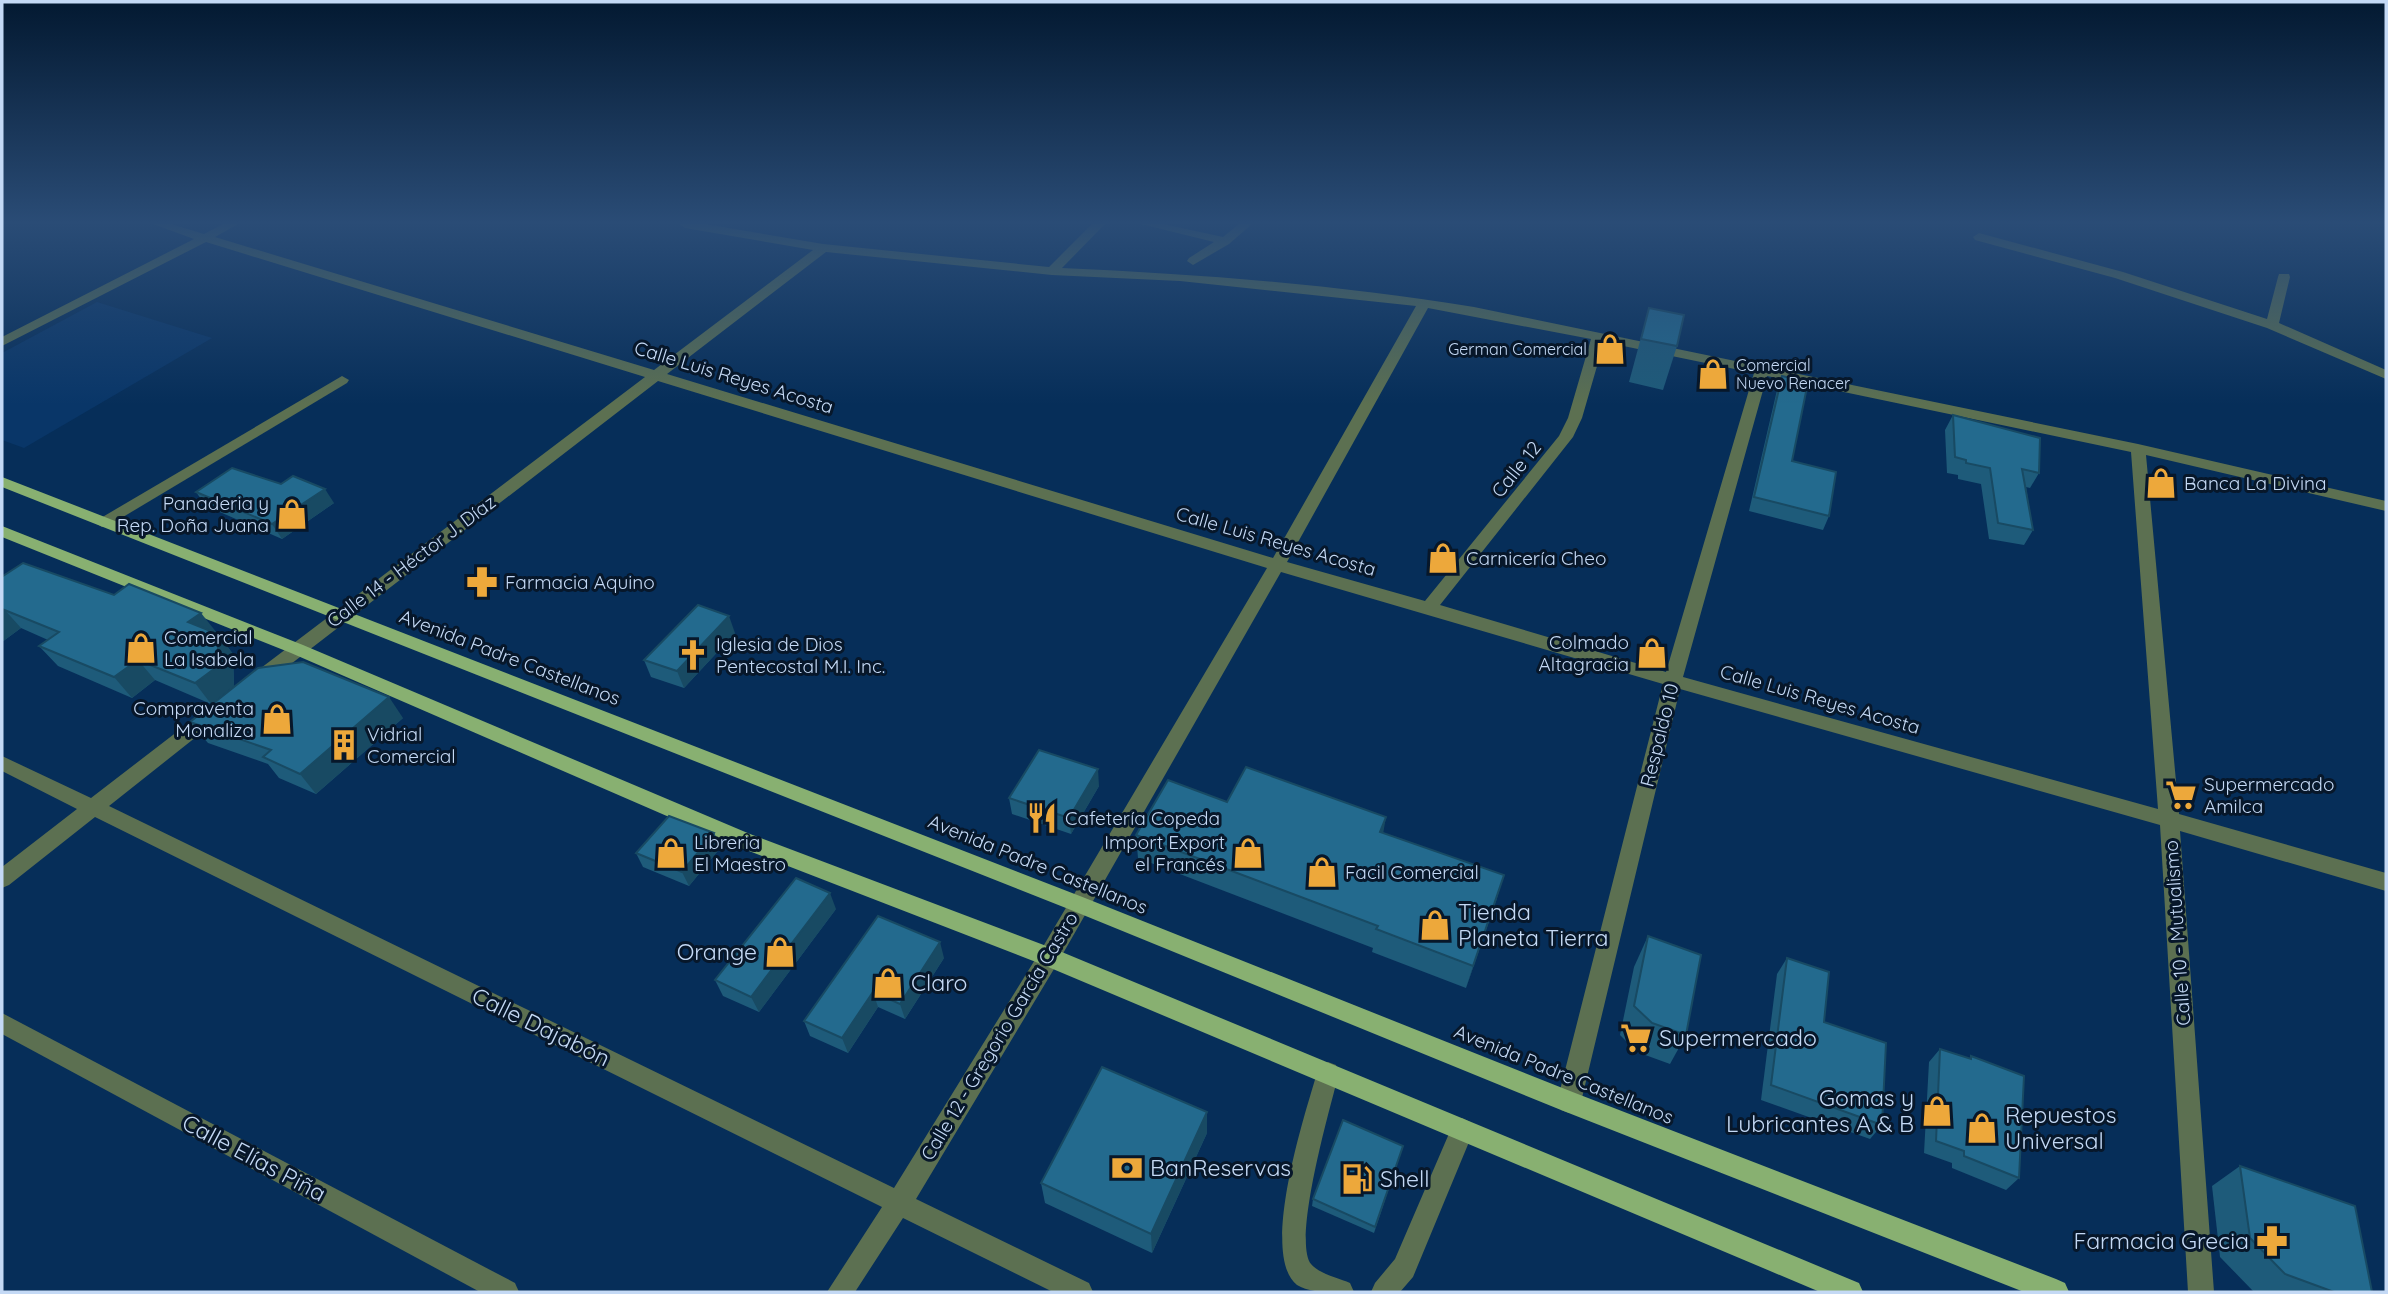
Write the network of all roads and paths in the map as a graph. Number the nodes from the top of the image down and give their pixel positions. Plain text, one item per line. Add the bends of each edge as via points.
1 (115, 284) edge
2 (354, 284) edge
3 (776, 284) edge
4 (1250, 284) edge
5 (2148, 284) edge
6 (2282, 284) edge
7 (1424, 303) junction
8 (2272, 325) junction
9 (1599, 337) junction
10 (2, 342) edge
11 (1761, 372) junction
12 (657, 376) junction
13 (2386, 376) edge
14 (342, 380) dead end
15 (2138, 449) junction
16 (2, 482) edge
17 (2386, 506) edge
18 (102, 522) junction
19 (2, 531) edge
20 (1277, 565) junction
21 (1430, 606) junction
22 (340, 615) junction
23 (297, 649) junction
24 (1672, 680) junction
25 (2, 763) edge
26 (93, 807) junction
27 (2169, 818) junction
28 (2, 878) edge
29 (2386, 882) edge
30 (1078, 904) junction
31 (1049, 957) junction
32 (2, 1023) edge
33 (1328, 1073) junction
34 (1569, 1101) junction
35 (1462, 1130) junction
36 (899, 1203) junction
37 (506, 1292) edge
38 (840, 1292) edge
39 (1080, 1292) edge
40 (1341, 1292) edge
41 (1384, 1292) edge
42 (1850, 1292) edge
43 (2056, 1292) edge
44 (2201, 1292) edge

1 - 10 street
2 - 12 street, Calle Luis Reyes Acosta
3 - 12 street, Calle 14 - Héctor J. Díaz
4 - 7 street
5 - 8 street
6 - 8 street
7 - 9 street
7 - 20 street, Calle 12 - Gregorio García Castro
8 - 13 street
9 - 11 street
9 - 21 street, Calle 12 via 1566,437
11 - 15 street
11 - 24 street, Respaldo 10
12 - 20 street, Calle Luis Reyes Acosta
12 - 22 street, Calle 14 - Héctor J. Díaz
14 - 18 street
15 - 17 street
15 - 27 street, Calle 10 - Mutualismo
16 - 18 main road, Avenida Padre Castellanos
18 - 22 main road, Avenida Padre Castellanos
19 - 23 main road
20 - 21 street, Calle Luis Reyes Acosta
20 - 30 street, Calle 12 - Gregorio García Castro
21 - 24 street, Calle Luis Reyes Acosta
22 - 23 street, Calle 14 - Héctor J. Díaz
22 - 30 main road, Avenida Padre Castellanos
23 - 26 street, Calle 14 - Héctor J. Díaz
23 - 31 main road via 743,840
24 - 27 street, Calle Luis Reyes Acosta
24 - 34 street, Respaldo 10
25 - 26 street, Calle Dajabón
26 - 28 street, Calle 14 - Héctor J. Díaz
26 - 36 street, Calle Dajabón
27 - 29 street, Calle Luis Reyes Acosta
27 - 44 street, Calle 10 - Mutualismo
30 - 31 street, Calle 12 - Gregorio García Castro
30 - 34 main road, Avenida Padre Castellanos
31 - 33 main road
31 - 36 street, Calle 12 - Gregorio García Castro
32 - 37 street, Calle Elías Piña
33 - 35 main road
33 - 40 street via 1295,1211 1293,1255 1302,1273
34 - 43 main road, Avenida Padre Castellanos
35 - 41 street via 1404,1268
35 - 42 main road
36 - 38 street, Calle 12 - Gregorio García Castro
36 - 39 street, Calle Dajabón

